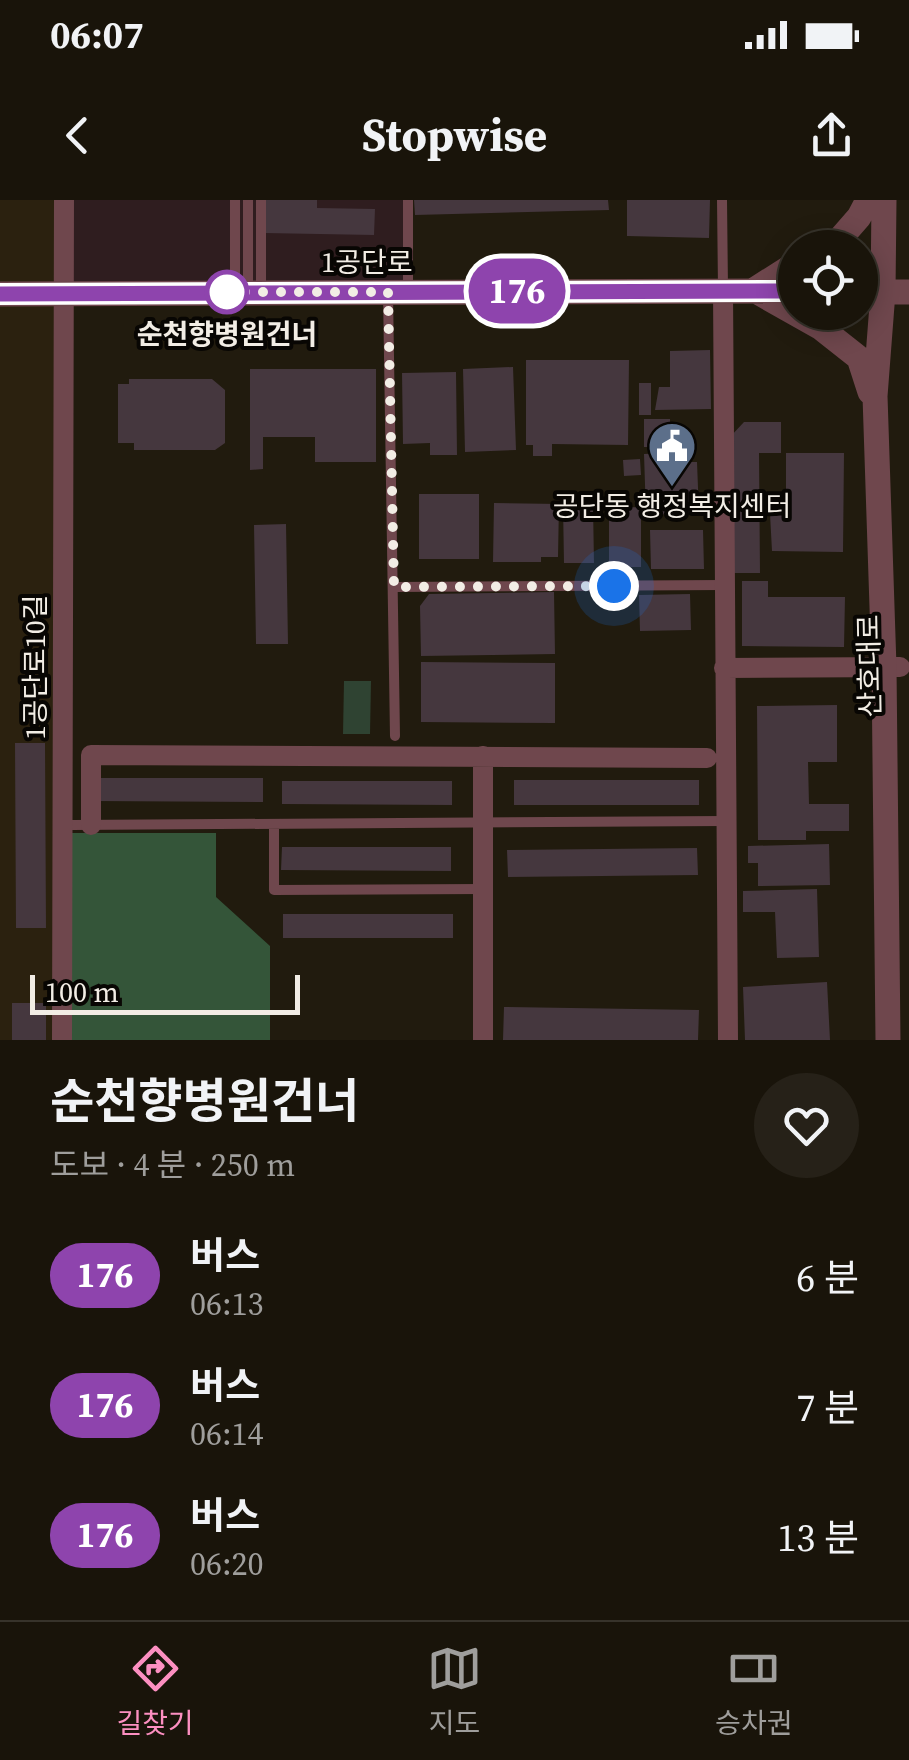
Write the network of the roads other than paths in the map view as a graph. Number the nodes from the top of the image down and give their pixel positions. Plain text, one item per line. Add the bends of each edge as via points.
1 (64, 200) edge
2 (235, 200) edge
3 (248, 200) edge
4 (261, 200) edge
5 (408, 200) edge
6 (722, 200) edge
7 (868, 200) edge
8 (884, 200) edge
9 (847, 230) edge
10 (778, 275) edge
11 (723, 290) junction
12 (754, 290) junction
13 (778, 291) edge
14 (248, 292) junction
15 (398, 292) junction
16 (884, 292) edge
17 (0, 294) edge
18 (63, 294) junction
19 (876, 408) junction
20 (723, 585) junction
21 (394, 587) junction
22 (892, 667) junction
23 (724, 668) junction
24 (394, 736) dead end
25 (483, 756) junction
26 (706, 758) dead end
27 (726, 821) junction
28 (483, 824) junction
29 (81, 825) joint
30 (274, 825) junction
31 (483, 889) junction
32 (62, 1040) edge
33 (483, 1040) edge
34 (728, 1040) edge
35 (888, 1040) edge
36 (902, 1040) edge

1 - 18 street, 1공단로10길
2 - 14 lane
3 - 14 lane
4 - 14 lane
5 - 15 lane
6 - 11 lane
7 - 9 street
8 - 16 street, 산호대로
10 - 12 street
11 - 12 street, 1공단로
11 - 15 street, 1공단로
11 - 20 street
12 - 13 street, 1공단로
12 - 19 street via 859,358
14 - 15 street, 1공단로
14 - 18 street, 1공단로
15 - 21 lane
16 - 19 street, 산호대로
16 - 22 street, 산호대로 via 893,391
17 - 18 street, 1공단로
18 - 32 street, 1공단로10길
19 - 22 street, 산호대로
20 - 21 lane
20 - 23 street
21 - 24 lane
22 - 23 street
22 - 35 street, 산호대로
22 - 36 street, 산호대로
23 - 27 street
25 - 26 street
25 - 28 street
25 - 29 street via 91,755
27 - 28 lane
27 - 34 street
28 - 30 lane
28 - 31 street
29 - 30 lane
30 - 31 lane via 274,890
31 - 33 street

